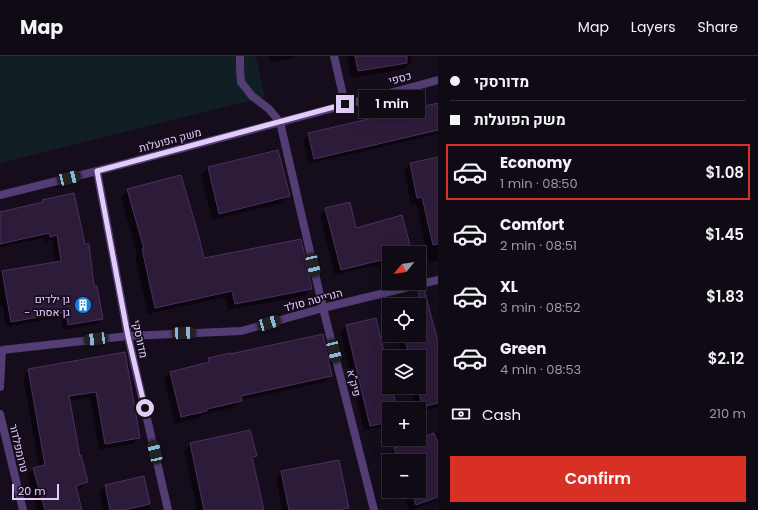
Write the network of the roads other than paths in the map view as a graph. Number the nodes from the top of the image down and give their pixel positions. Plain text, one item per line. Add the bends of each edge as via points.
1 (240, 56) edge
2 (334, 56) edge
3 (438, 80) edge
4 (345, 104) junction
5 (280, 122) junction
6 (97, 171) junction
7 (0, 195) edge
8 (438, 280) edge
9 (323, 308) junction
10 (128, 336) junction
11 (0, 387) edge
12 (0, 414) edge
13 (23, 510) edge
14 (168, 510) edge
15 (374, 510) edge

1 - 5 street via 241,82
2 - 4 street
3 - 4 street, כספי
4 - 5 street, משק הפועלות
5 - 6 street, משק הפועלות
5 - 9 street, פיק"א
6 - 7 street, משק הפועלות
6 - 10 street, מדורסקי
8 - 9 street, הנרייטה סולד
9 - 10 street, הנרייטה סולד via 241,331
9 - 15 street, פיק"א
10 - 11 street, הנרייטה סולד via 2,350
10 - 14 street, מדורסקי
12 - 13 street, טרומפלדור

